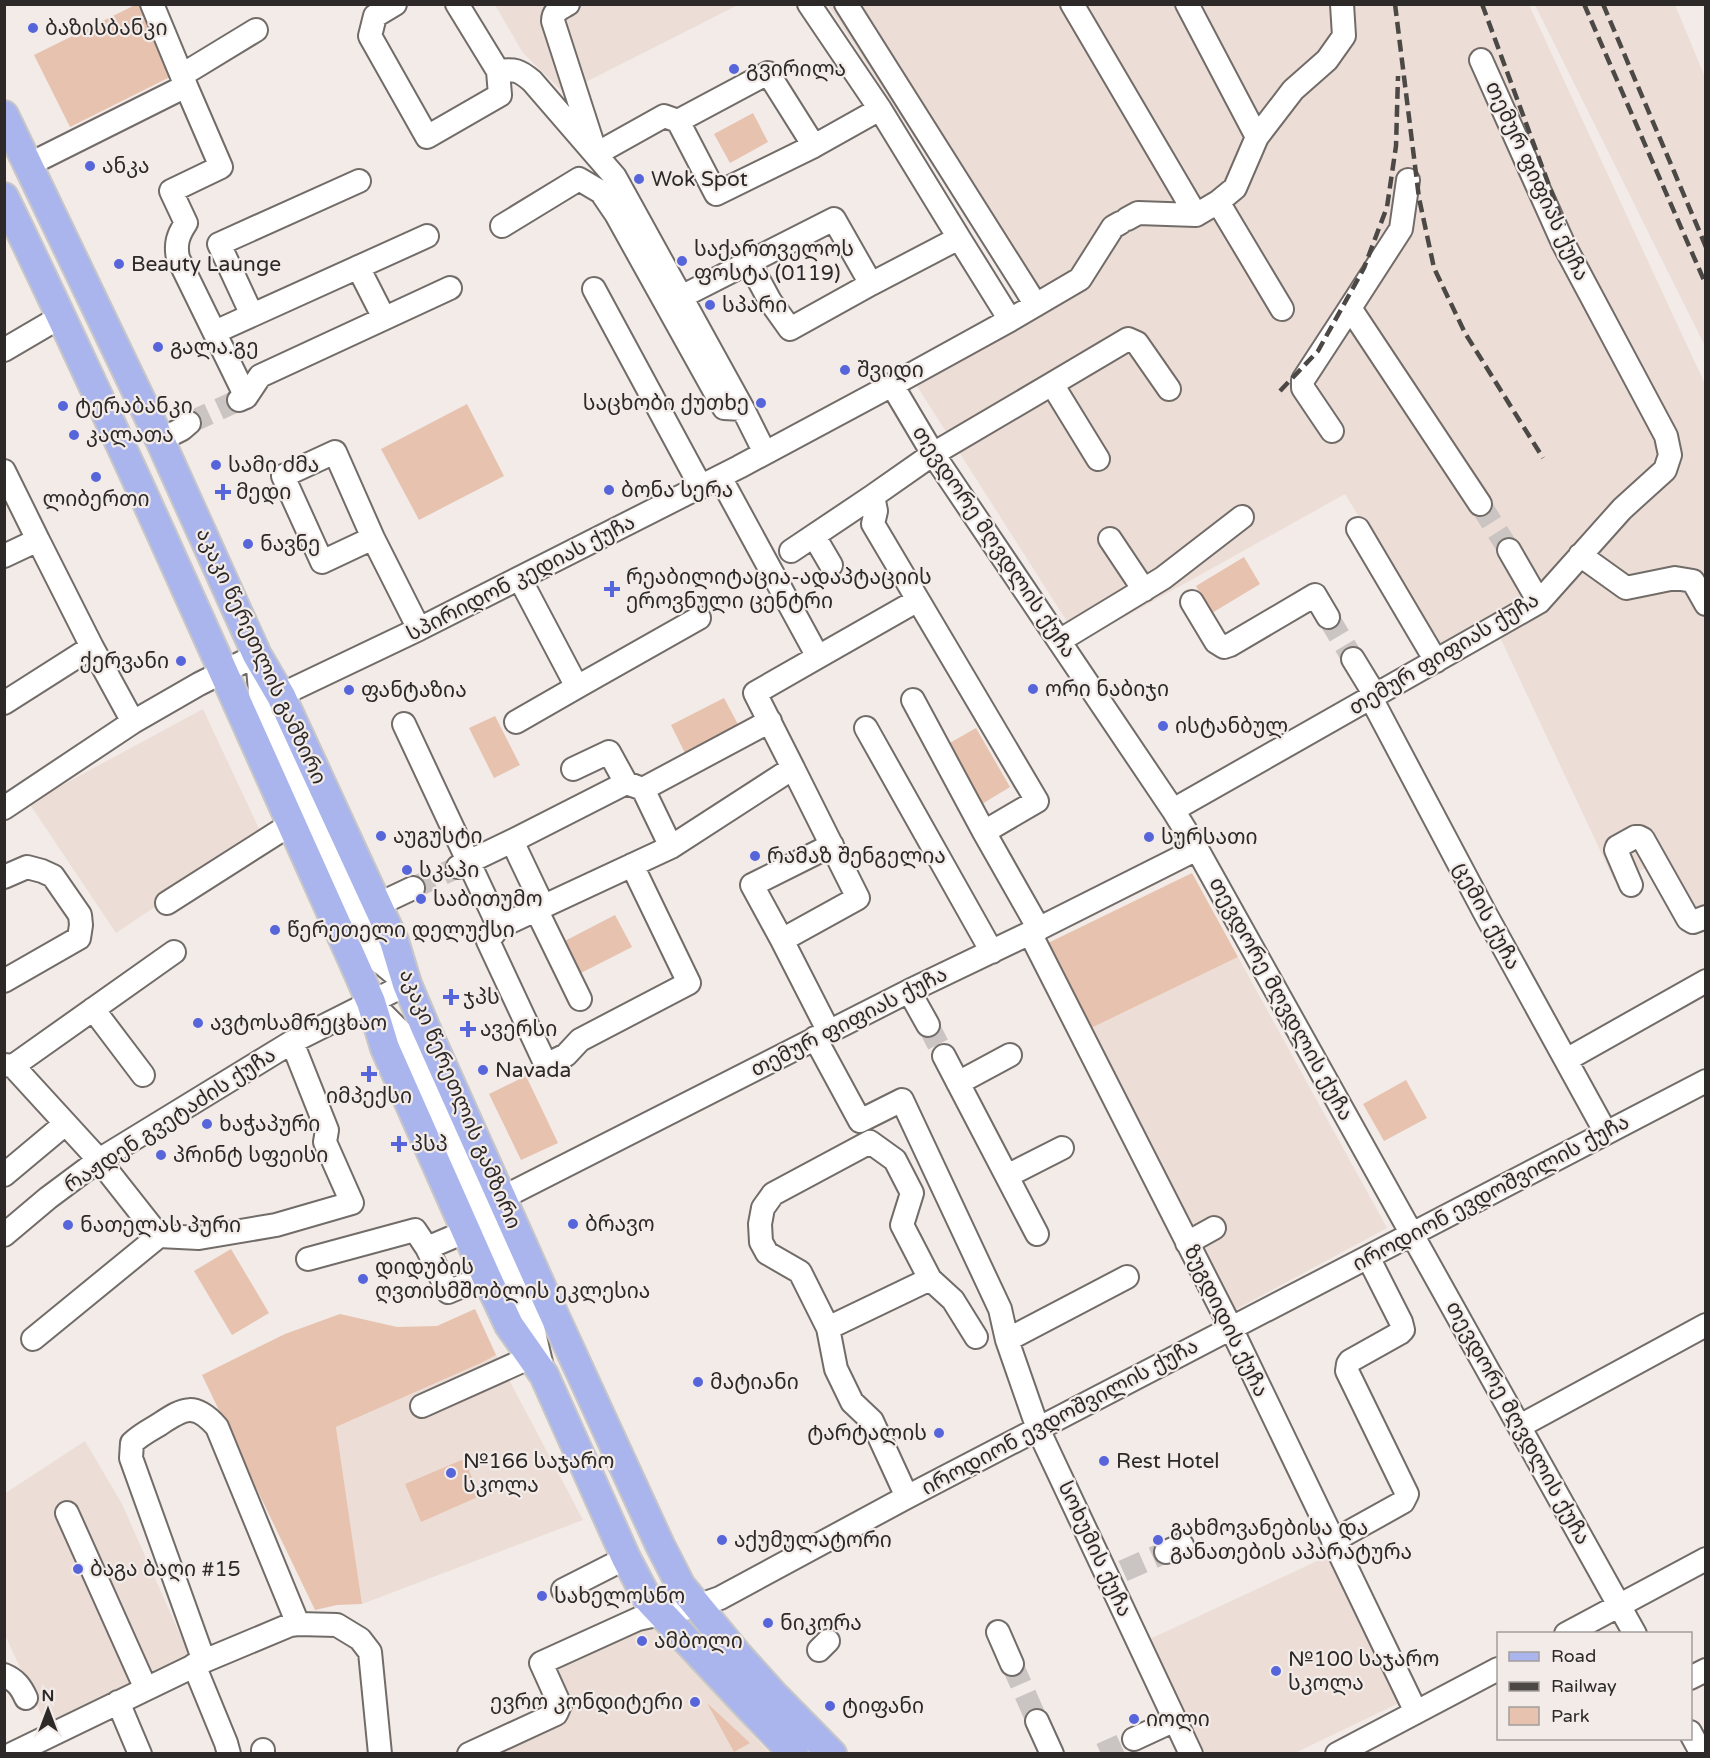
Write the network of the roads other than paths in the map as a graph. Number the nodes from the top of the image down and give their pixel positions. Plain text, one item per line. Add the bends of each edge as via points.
1 (152, 4) edge
2 (394, 4) edge
3 (457, 4) edge
4 (568, 4) edge
5 (808, 4) edge
6 (846, 4) edge
7 (1072, 4) edge
8 (1187, 4) edge
9 (1342, 4) edge
10 (256, 30) dead end
11 (1481, 60) dead end
12 (498, 71) junction
13 (184, 81) junction
14 (880, 109) junction
15 (4, 115) edge
16 (678, 121) junction
17 (1257, 137) junction
18 (814, 146) junction
19 (596, 154) junction
20 (28, 165) junction
21 (1408, 180) dead end
22 (359, 181) dead end
23 (1227, 195) junction
24 (4, 197) edge
25 (1196, 215) junction
26 (502, 226) dead end
27 (427, 236) dead end
28 (959, 238) junction
29 (749, 262) junction
30 (358, 267) junction
31 (871, 284) junction
32 (450, 288) dead end
33 (594, 289) dead end
34 (681, 297) junction
35 (1036, 305) junction
36 (1350, 308) junction
37 (1282, 309) dead end
38 (252, 315) junction
39 (62, 316) junction
40 (384, 318) junction
41 (1010, 320) junction
42 (215, 332) junction
43 (4, 350) edge
44 (1052, 384) junction
45 (892, 386) junction
46 (1169, 389) dead end
47 (743, 409) junction
48 (189, 423) tunnel mouth
49 (1332, 431) dead end
50 (160, 440) junction
51 (765, 453) junction
52 (933, 454) junction
53 (1098, 459) dead end
54 (4, 471) edge
55 (711, 482) junction
56 (873, 496) junction
57 (1480, 504) tunnel mouth
58 (1242, 517) dead end
59 (1358, 529) dead end
60 (814, 536) junction
61 (373, 538) junction
62 (1110, 539) dead end
63 (38, 540) junction
64 (1509, 550) tunnel mouth
65 (791, 551) dead end
66 (1580, 555) junction
67 (4, 556) edge
68 (831, 565) dead end
69 (520, 579) junction
70 (1144, 590) junction
71 (918, 600) junction
72 (1192, 602) dead end
73 (1539, 602) junction
74 (1706, 604) edge
75 (1328, 617) tunnel mouth
76 (699, 618) dead end
77 (420, 629) junction
78 (1059, 642) junction
79 (92, 647) junction
80 (257, 655) junction
81 (818, 657) junction
82 (1353, 659) tunnel mouth
83 (1436, 661) junction
84 (222, 672) junction
85 (577, 687) junction
86 (1373, 697) junction
87 (913, 700) dead end
88 (4, 704) edge
89 (261, 704) junction
90 (770, 721) junction
91 (133, 722) junction
92 (516, 722) dead end
93 (404, 724) dead end
94 (866, 728) dead end
95 (793, 768) junction
96 (573, 769) dead end
97 (634, 786) junction
98 (4, 808) edge
99 (1173, 810) junction
100 (291, 824) junction
101 (984, 832) junction
102 (512, 841) junction
103 (832, 845) junction
104 (671, 847) junction
105 (1197, 849) junction
106 (463, 865) junction
107 (632, 865) junction
108 (4, 877) edge
109 (1631, 885) dead end
110 (413, 888) tunnel mouth
111 (166, 903) dead end
112 (377, 905) junction
113 (539, 908) junction
114 (1706, 917) edge
115 (499, 927) junction
116 (1035, 931) junction
117 (782, 940) junction
118 (174, 952) dead end
119 (992, 952) junction
120 (6, 975) edge
121 (1706, 981) edge
122 (407, 984) junction
123 (909, 991) junction
124 (580, 999) dead end
125 (371, 1002) junction
126 (93, 1009) junction
127 (928, 1025) tunnel mouth
128 (822, 1035) junction
129 (292, 1041) junction
130 (1010, 1055) dead end
131 (944, 1056) tunnel mouth
132 (1566, 1060) junction
133 (9, 1065) edge
134 (143, 1075) dead end
135 (1706, 1081) edge
136 (958, 1083) junction
137 (65, 1124) junction
138 (1606, 1133) junction
139 (1062, 1148) dead end
140 (99, 1160) junction
141 (4, 1175) edge
142 (1007, 1176) junction
143 (502, 1198) junction
144 (1214, 1228) dead end
145 (467, 1231) junction
146 (1413, 1233) junction
147 (1037, 1234) dead end
148 (4, 1235) edge
149 (159, 1236) junction
150 (1187, 1243) junction
151 (426, 1248) junction
152 (1368, 1257) junction
153 (308, 1259) dead end
154 (486, 1276) junction
155 (1127, 1277) dead end
156 (930, 1278) junction
157 (1706, 1325) edge
158 (828, 1328) junction
159 (1231, 1328) junction
160 (976, 1337) dead end
161 (33, 1339) dead end
162 (1007, 1341) junction
163 (537, 1366) junction
164 (422, 1406) dead end
165 (1520, 1426) junction
166 (1038, 1429) junction
167 (907, 1497) junction
168 (67, 1513) dead end
169 (1333, 1541) junction
170 (626, 1558) junction
171 (1706, 1559) edge
172 (563, 1590) dead end
173 (697, 1606) junction
174 (1619, 1606) junction
175 (662, 1614) junction
176 (298, 1624) junction
177 (998, 1632) dead end
178 (1570, 1632) edge
179 (1634, 1632) edge
180 (199, 1663) junction
181 (1012, 1664) tunnel mouth
182 (1497, 1670) edge
183 (1706, 1670) edge
184 (4, 1675) edge
185 (1692, 1677) edge
186 (146, 1689) junction
187 (26, 1698) dead end
188 (118, 1702) junction
189 (1416, 1712) junction
190 (1175, 1720) junction
191 (1037, 1721) tunnel mouth
192 (1692, 1736) edge
193 (1134, 1739) tunnel mouth
194 (12, 1754) edge
195 (140, 1754) edge
196 (229, 1754) edge
197 (380, 1754) edge
198 (469, 1754) edge
199 (794, 1754) edge
200 (832, 1754) edge
201 (1052, 1754) edge
202 (1191, 1754) edge
203 (1337, 1754) edge
204 (1702, 1754) edge

1 - 13 street
2 - 12 street via 375,16 370,36 426,137 500,95
3 - 12 street
4 - 19 street via 552,15 552,21
5 - 14 street
6 - 35 street
7 - 25 street
8 - 17 street
9 - 17 street via 1344,36 1327,60 1293,90
10 - 13 street
11 - 66 street, თემურ ფიფიას ქუჩა via 1563,243 1666,436 1670,454 1665,470
12 - 19 street via 521,72 532,81
13 - 20 street
13 - 42 street via 221,167 171,191 186,223 176,248
14 - 18 street
14 - 28 street
15 - 20 main road, აკაკი წერეთლის გამზირი
16 - 18 street via 768,73
16 - 18 street via 716,194
16 - 19 street via 664,116
17 - 23 street
19 - 34 street via 615,177
20 - 50 main road, აკაკი წერეთლის გამზირი
21 - 36 street via 1401,229
22 - 38 street via 219,244
23 - 25 street
23 - 37 street
24 - 39 main road, აკაკი წერეთლის გამზირი
25 - 35 street, სპირიდონ კედიას ქუჩა via 1138,213 1113,227 1080,279
26 - 47 street via 579,179 601,192 724,408
27 - 30 street
28 - 31 street
28 - 41 street
29 - 31 street via 834,219
29 - 31 street via 790,329
29 - 34 street
30 - 38 street
30 - 40 street
32 - 40 street
33 - 55 street
34 - 47 street
35 - 41 street, სპირიდონ კედიას ქუჩა
36 - 49 street via 1303,380 1303,388
36 - 57 street
38 - 42 street
39 - 43 street
39 - 84 main road, აკაკი წერეთლის გამზირი
40 - 42 street via 260,376 243,398
41 - 45 street, სპირიდონ კედიას ქუჩა
44 - 46 street via 1128,339 1137,342
44 - 52 street
44 - 53 street
45 - 51 street, სპირიდონ კედიას ქუჩა
45 - 52 street, თევდორე მღვდლის ქუჩა
47 - 51 street
48 - 50 street
50 - 80 main road, აკაკი წერეთლის გამზირი
51 - 55 street, სპირიდონ კედიას ქუჩა
52 - 56 street
52 - 78 street, თევდორე მღვდლის ქუჩა
54 - 63 street
55 - 69 street, სპირიდონ კედიას ქუჩა
55 - 81 street
56 - 60 street
56 - 71 street via 873,524
58 - 70 street
59 - 83 street
60 - 65 street
60 - 68 street
61 - 61 street via 335,452 283,476 322,562
61 - 77 street
62 - 70 street
63 - 67 street
63 - 79 street
64 - 73 street
66 - 73 street, თემურ ფიფიას ქუჩა
66 - 74 street via 1626,588 1675,578 1693,581
69 - 77 street, სპირიდონ კედიას ქუჩა
69 - 85 street
70 - 78 street
71 - 81 street
71 - 101 street via 1037,801
72 - 75 street via 1216,642 1224,647 1315,595
73 - 83 street, თემურ ფიფიას ქუჩა
76 - 85 street
77 - 89 street, სპირიდონ კედიას ქუჩა
78 - 99 street, თევდორე მღვდლის ქუჩა
79 - 88 street
79 - 91 street
80 - 84 street
80 - 89 main road, აკაკი წერეთლის გამზირი
81 - 90 street via 755,693
82 - 86 street, ცემის ქუჩა
83 - 86 street, თემურ ფიფიას ქუჩა
84 - 89 main road, აკაკი წერეთლის გამზირი
84 - 91 street
85 - 92 street
86 - 99 street, თემურ ფიფიას ქუჩა
86 - 132 street, ცემის ქუჩა
87 - 101 street, ზუგდიდის ქუჩა
89 - 100 main road, აკაკი წერეთლის გამზირი
89 - 112 main road, აკაკი წერეთლის გამზირი
89 - 122 street via 374,951 380,962
90 - 95 street
90 - 97 street
91 - 98 street
93 - 106 street
94 - 119 street
95 - 103 street
95 - 104 street
96 - 97 street via 609,752
97 - 102 street
97 - 104 street
99 - 105 street, თევდორე მღვდლის ქუჩა
100 - 111 street
100 - 125 main road, აკაკი წერეთლის გამზირი
101 - 116 street, ზუგდიდის ქუჩა
102 - 106 street
102 - 113 street
103 - 117 street via 858,897
103 - 117 street via 752,885
104 - 107 street
105 - 116 street, თემურ ფიფიას ქუჩა
105 - 146 street, თევდორე მღვდლის ქუჩა
106 - 115 street
107 - 113 street
107 - 115 street via 689,983 580,1040 566,1055 546,1065 488,941
108 - 120 street via 27,867 53,876 80,915 81,925 80,938
109 - 114 street via 1616,850 1620,844 1639,837 1688,919 1693,922
110 - 112 street
112 - 122 main road, აკაკი წერეთლის გამზირი via 394,941
113 - 115 street
113 - 124 street
116 - 119 street, თემურ ფიფიას ქუჩა
116 - 150 street, ზუგდიდის ქუჩა
117 - 128 street
118 - 126 street
119 - 123 street, თემურ ფიფიას ქუჩა
121 - 132 street
122 - 125 street, რაჟდენ გვეტაძის ქუჩა
122 - 143 main road, აკაკი წერეთლის გამზირი
123 - 127 street
123 - 128 street, თემურ ფიფიას ქუჩა
125 - 129 street, რაჟდენ გვეტაძის ქუჩა
125 - 145 main road, აკაკი წერეთლის გამზირი via 385,1048
125 - 163 street via 407,1038 530,1315
126 - 133 street
126 - 134 street
128 - 143 street, თემურ ფიფიას ქუჩა
128 - 162 street, სოხუმის ქუჩა via 860,1121 902,1100 1000,1309
129 - 140 street, რაჟდენ გვეტაძის ქუჩა
129 - 149 street via 327,1130 325,1142 352,1203 276,1225 210,1237
130 - 136 street
131 - 136 street
132 - 138 street, ცემის ქუჩა
133 - 137 street
135 - 138 street, იროდიონ ევდოშვილის ქუჩა
136 - 142 street
137 - 140 street
137 - 141 street
138 - 146 street, იროდიონ ევდოშვილის ქუჩა
139 - 142 street
140 - 148 street, რაჟდენ გვეტაძის ქუჩა
140 - 149 street
142 - 147 street
143 - 173 main road, აკაკი წერეთლის გამზირი via 660,1545 681,1586
144 - 150 street
145 - 151 street
145 - 154 main road, აკაკი წერეთლის გამზირი
146 - 152 street, იროდიონ ევდოშვილის ქუჩა
146 - 165 street, თევდორე მღვდლის ქუჩა
149 - 161 street
150 - 159 street, ზუგდიდის ქუჩა
151 - 153 street via 415,1230
151 - 154 street via 448,1292
152 - 159 street, იროდიონ ევდოშვილის ქუჩა
152 - 169 street via 1403,1329 1350,1361 1347,1371 1407,1494 1403,1502
154 - 163 main road, აკაკი წერეთლის გამზირი via 509,1325
155 - 162 street
156 - 158 street
156 - 158 street via 902,1225 912,1193 895,1160 870,1142 773,1194 763,1208 761,1242 767,1253 800,1272
156 - 160 street via 953,1300
157 - 165 street
158 - 167 street via 836,1369 852,1401 872,1420
159 - 166 street, იროდიონ ევდოშვილის ქუჩა
159 - 169 street, ზუგდიდის ქუჩა
162 - 166 street, სოხუმის ქუჩა
163 - 164 street
163 - 170 main road, აკაკი წერეთლის გამზირი
165 - 174 street, თევდორე მღვდლის ქუჩა
166 - 167 street, იროდიონ ევდოშვილის ქუჩა
166 - 190 street, სოხუმის ქუჩა via 1116,1574
167 - 173 street, იროდიონ ევდოშვილის ქუჩა via 720,1598
168 - 186 street
169 - 189 street, ზუგდიდის ქუჩა
170 - 172 street
170 - 175 main road, აკაკი წერეთლის გამზირი via 647,1598
171 - 174 street
173 - 175 street, იროდიონ ევდოშვილის ქუჩა
173 - 200 main road, აკაკი წერეთლის გამზირი via 773,1694
174 - 178 street
174 - 179 street, თევდორე მღვდლის ქუჩა
175 - 198 street, იროდიონ ევდოშვილის ქუჩა via 638,1619 541,1663 560,1705 556,1714
175 - 199 main road, აკაკი წერეთლის გამზირი
176 - 180 street
176 - 180 street via 217,1427 198,1412 179,1412 132,1443 131,1458
176 - 197 street via 337,1625 370,1652
177 - 181 street
180 - 186 street
180 - 196 street
182 - 189 street
183 - 185 street
184 - 187 street via 16,1682
186 - 188 street
188 - 194 street
188 - 195 street
189 - 203 street
190 - 193 street
190 - 202 street, სოხუმის ქუჩა
191 - 201 street
192 - 204 street

